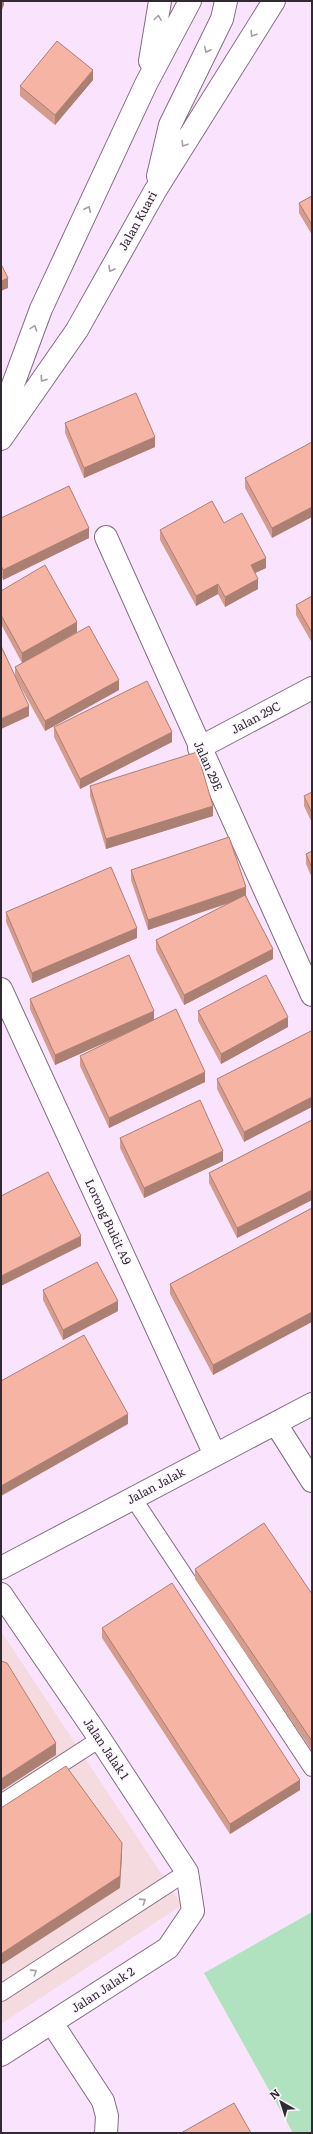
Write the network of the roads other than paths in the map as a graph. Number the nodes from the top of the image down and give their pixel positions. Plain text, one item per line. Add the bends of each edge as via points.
1 (160, 1) edge
2 (190, 1) edge
3 (226, 1) edge
4 (274, 1) edge
5 (146, 84) junction
6 (155, 191) junction
7 (1, 416) edge
8 (1, 439) edge
9 (106, 537) dead end
10 (312, 688) edge
11 (199, 748) junction
12 (1, 990) edge
13 (312, 995) edge
14 (312, 1404) edge
15 (276, 1424) junction
16 (215, 1455) junction
17 (312, 1481) edge
18 (133, 1498) junction
19 (1, 1568) edge
20 (3, 1601) edge
21 (100, 1739) junction
22 (312, 1768) edge
23 (1, 1803) edge
24 (187, 1872) junction
25 (193, 1911) joint
26 (1, 1994) edge
27 (52, 2023) junction
28 (1, 2055) edge
29 (106, 2133) edge

5 -> 1 street
2 - 5 street
3 -> 6 street via 222,19 170,125
4 -> 6 street, Jalan Kuari
7 -> 5 street via 41,309
6 -> 8 street, Jalan Kuari via 77,330
9 - 11 street, Jalan 29E
10 - 11 street, Jalan 29C
11 - 13 street, Jalan 29E
12 - 16 street, Lorong Bukit A9
14 - 15 street, Jalan Jalak
15 - 16 street, Jalan Jalak
15 - 17 street
16 - 18 street, Jalan Jalak
18 - 19 street, Jalan Jalak
18 - 22 lane
20 - 21 street, Jalan Jalak 1
21 - 23 lane
21 - 24 street, Jalan Jalak 1
24 - 25 street, Jalan Jalak 1
26 -> 24 lane
25 - 27 street, Jalan Jalak 2 via 168,1948
27 - 28 street, Jalan Jalak 2
27 - 29 street via 103,2101 107,2116

